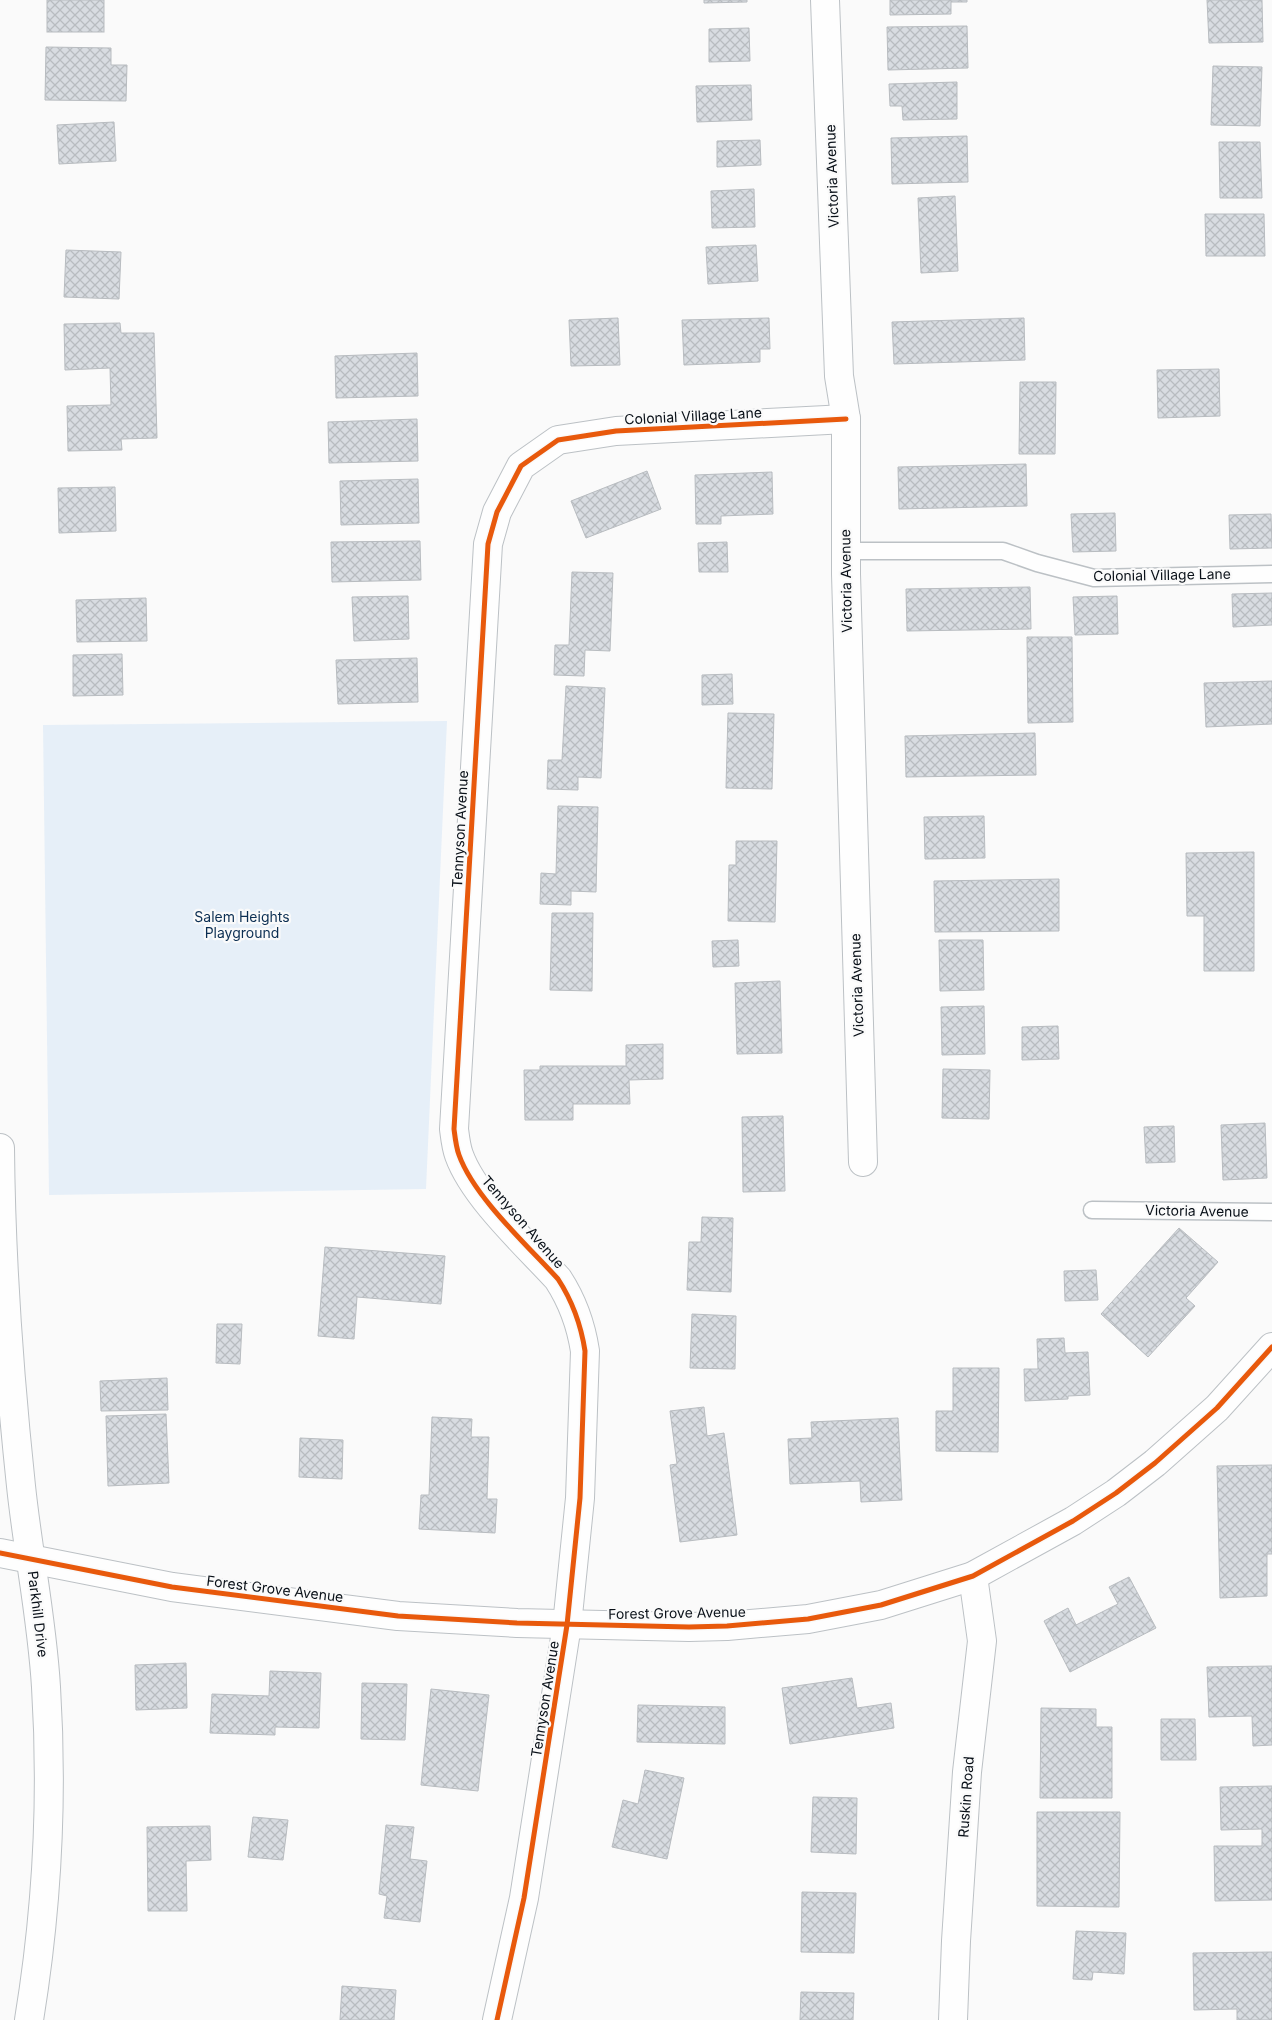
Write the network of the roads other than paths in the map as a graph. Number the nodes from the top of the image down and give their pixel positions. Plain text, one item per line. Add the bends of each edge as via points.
1 (825, 0) edge
2 (846, 419) junction
3 (521, 466) joint
4 (846, 551) junction
5 (1272, 574) edge
6 (0, 1148) edge
7 (863, 1162) dead end
8 (1092, 1210) dead end
9 (1272, 1212) edge
10 (1272, 1347) edge
11 (0, 1553) edge
12 (31, 1560) junction
13 (973, 1576) junction
14 (567, 1624) junction
15 (30, 2020) edge
16 (497, 2020) edge
17 (953, 2020) edge

1 - 2 street, Victoria Avenue via 839,376
2 - 3 street, Colonial Village Lane via 607,433 558,440
2 - 4 street, Victoria Avenue
3 - 14 street, Tennyson Avenue via 498,512 488,544 454,1128 459,1154 470,1177 558,1280 581,1327 585,1351 580,1498
4 - 5 lane, Colonial Village Lane via 1003,551 1094,578
4 - 7 street, Victoria Avenue
6 - 12 street, Parkhill Drive via 0,1221 6,1313 21,1487
8 - 9 lane, Victoria Avenue
10 - 13 street, Forest Grove Avenue via 1216,1408 1116,1493 1073,1521
11 - 12 street, Forest Grove Avenue
12 - 14 street, Forest Grove Avenue via 172,1587 398,1616
12 - 15 street, Parkhill Drive via 46,1686 49,1811 38,1970
13 - 14 street, Forest Grove Avenue via 881,1604 808,1619 690,1627
13 - 17 street, Ruskin Road via 982,1641 967,1772
14 - 16 street, Tennyson Avenue via 524,1898

